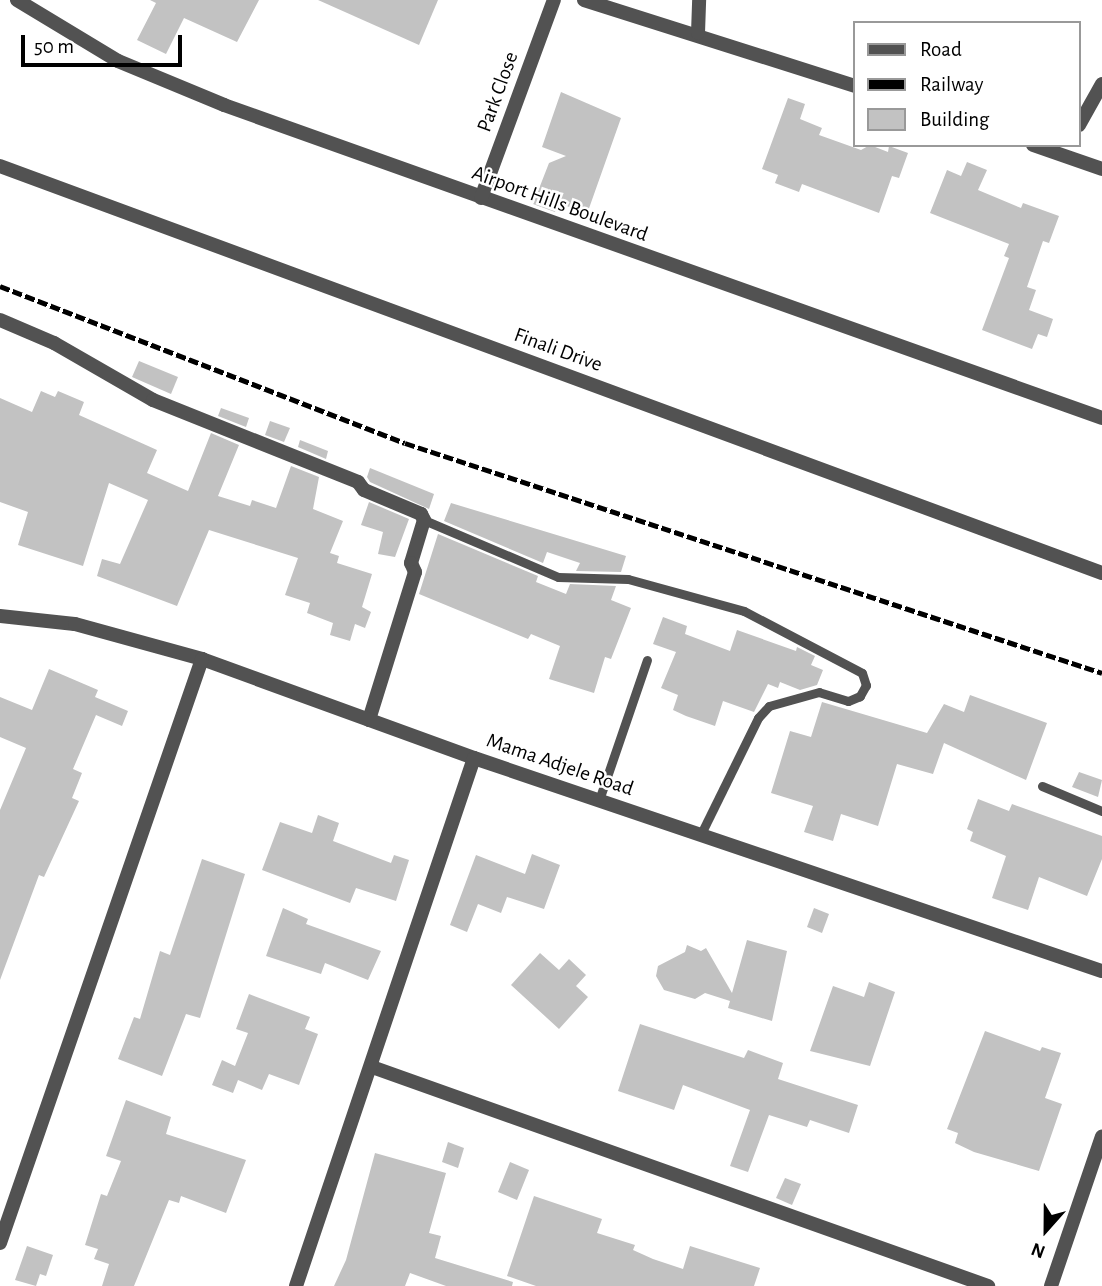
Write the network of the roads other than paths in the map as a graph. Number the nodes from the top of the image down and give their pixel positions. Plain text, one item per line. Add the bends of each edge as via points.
1 (17, 0) edge
2 (554, 0) edge
3 (584, 0) edge
4 (699, 0) edge
5 (698, 33) junction
6 (1102, 84) edge
7 (853, 85) edge
8 (1081, 121) edge
9 (1046, 147) edge
10 (1065, 150) edge
11 (0, 166) edge
12 (1102, 169) edge
13 (481, 198) junction
14 (0, 320) edge
15 (1102, 418) edge
16 (424, 520) junction
17 (1102, 573) edge
18 (0, 616) edge
19 (202, 659) junction
20 (647, 660) dead end
21 (369, 720) junction
22 (474, 758) junction
23 (1042, 786) dead end
24 (599, 800) junction
25 (1102, 811) edge
26 (700, 836) junction
27 (1102, 971) edge
28 (372, 1067) junction
29 (1102, 1136) edge
30 (0, 1243) edge
31 (296, 1286) edge
32 (988, 1286) edge
33 (1051, 1286) edge

1 - 13 street, Airport Hills Boulevard via 118,61 224,105
2 - 13 street, Park Close
3 - 5 street
4 - 5 street
5 - 7 street
6 - 8 street
9 - 10 street
10 - 12 street
11 - 17 street, Finali Drive
13 - 15 street, Airport Hills Boulevard
14 - 16 street via 54,343 153,401 358,482 364,490 421,514
16 - 21 street via 413,549 415,572
16 - 26 lane via 558,577 628,579 744,611 862,673 866,685 860,696 848,701 819,692 769,706 758,718
18 - 19 street, Mama Adjele Road via 75,624
19 - 21 street, Mama Adjele Road
19 - 30 street
20 - 24 lane
21 - 22 street, Mama Adjele Road
22 - 24 street, Mama Adjele Road
22 - 28 street
23 - 25 lane
24 - 26 street, Mama Adjele Road
26 - 27 street, Mama Adjele Road
28 - 31 street
28 - 32 street
29 - 33 street

